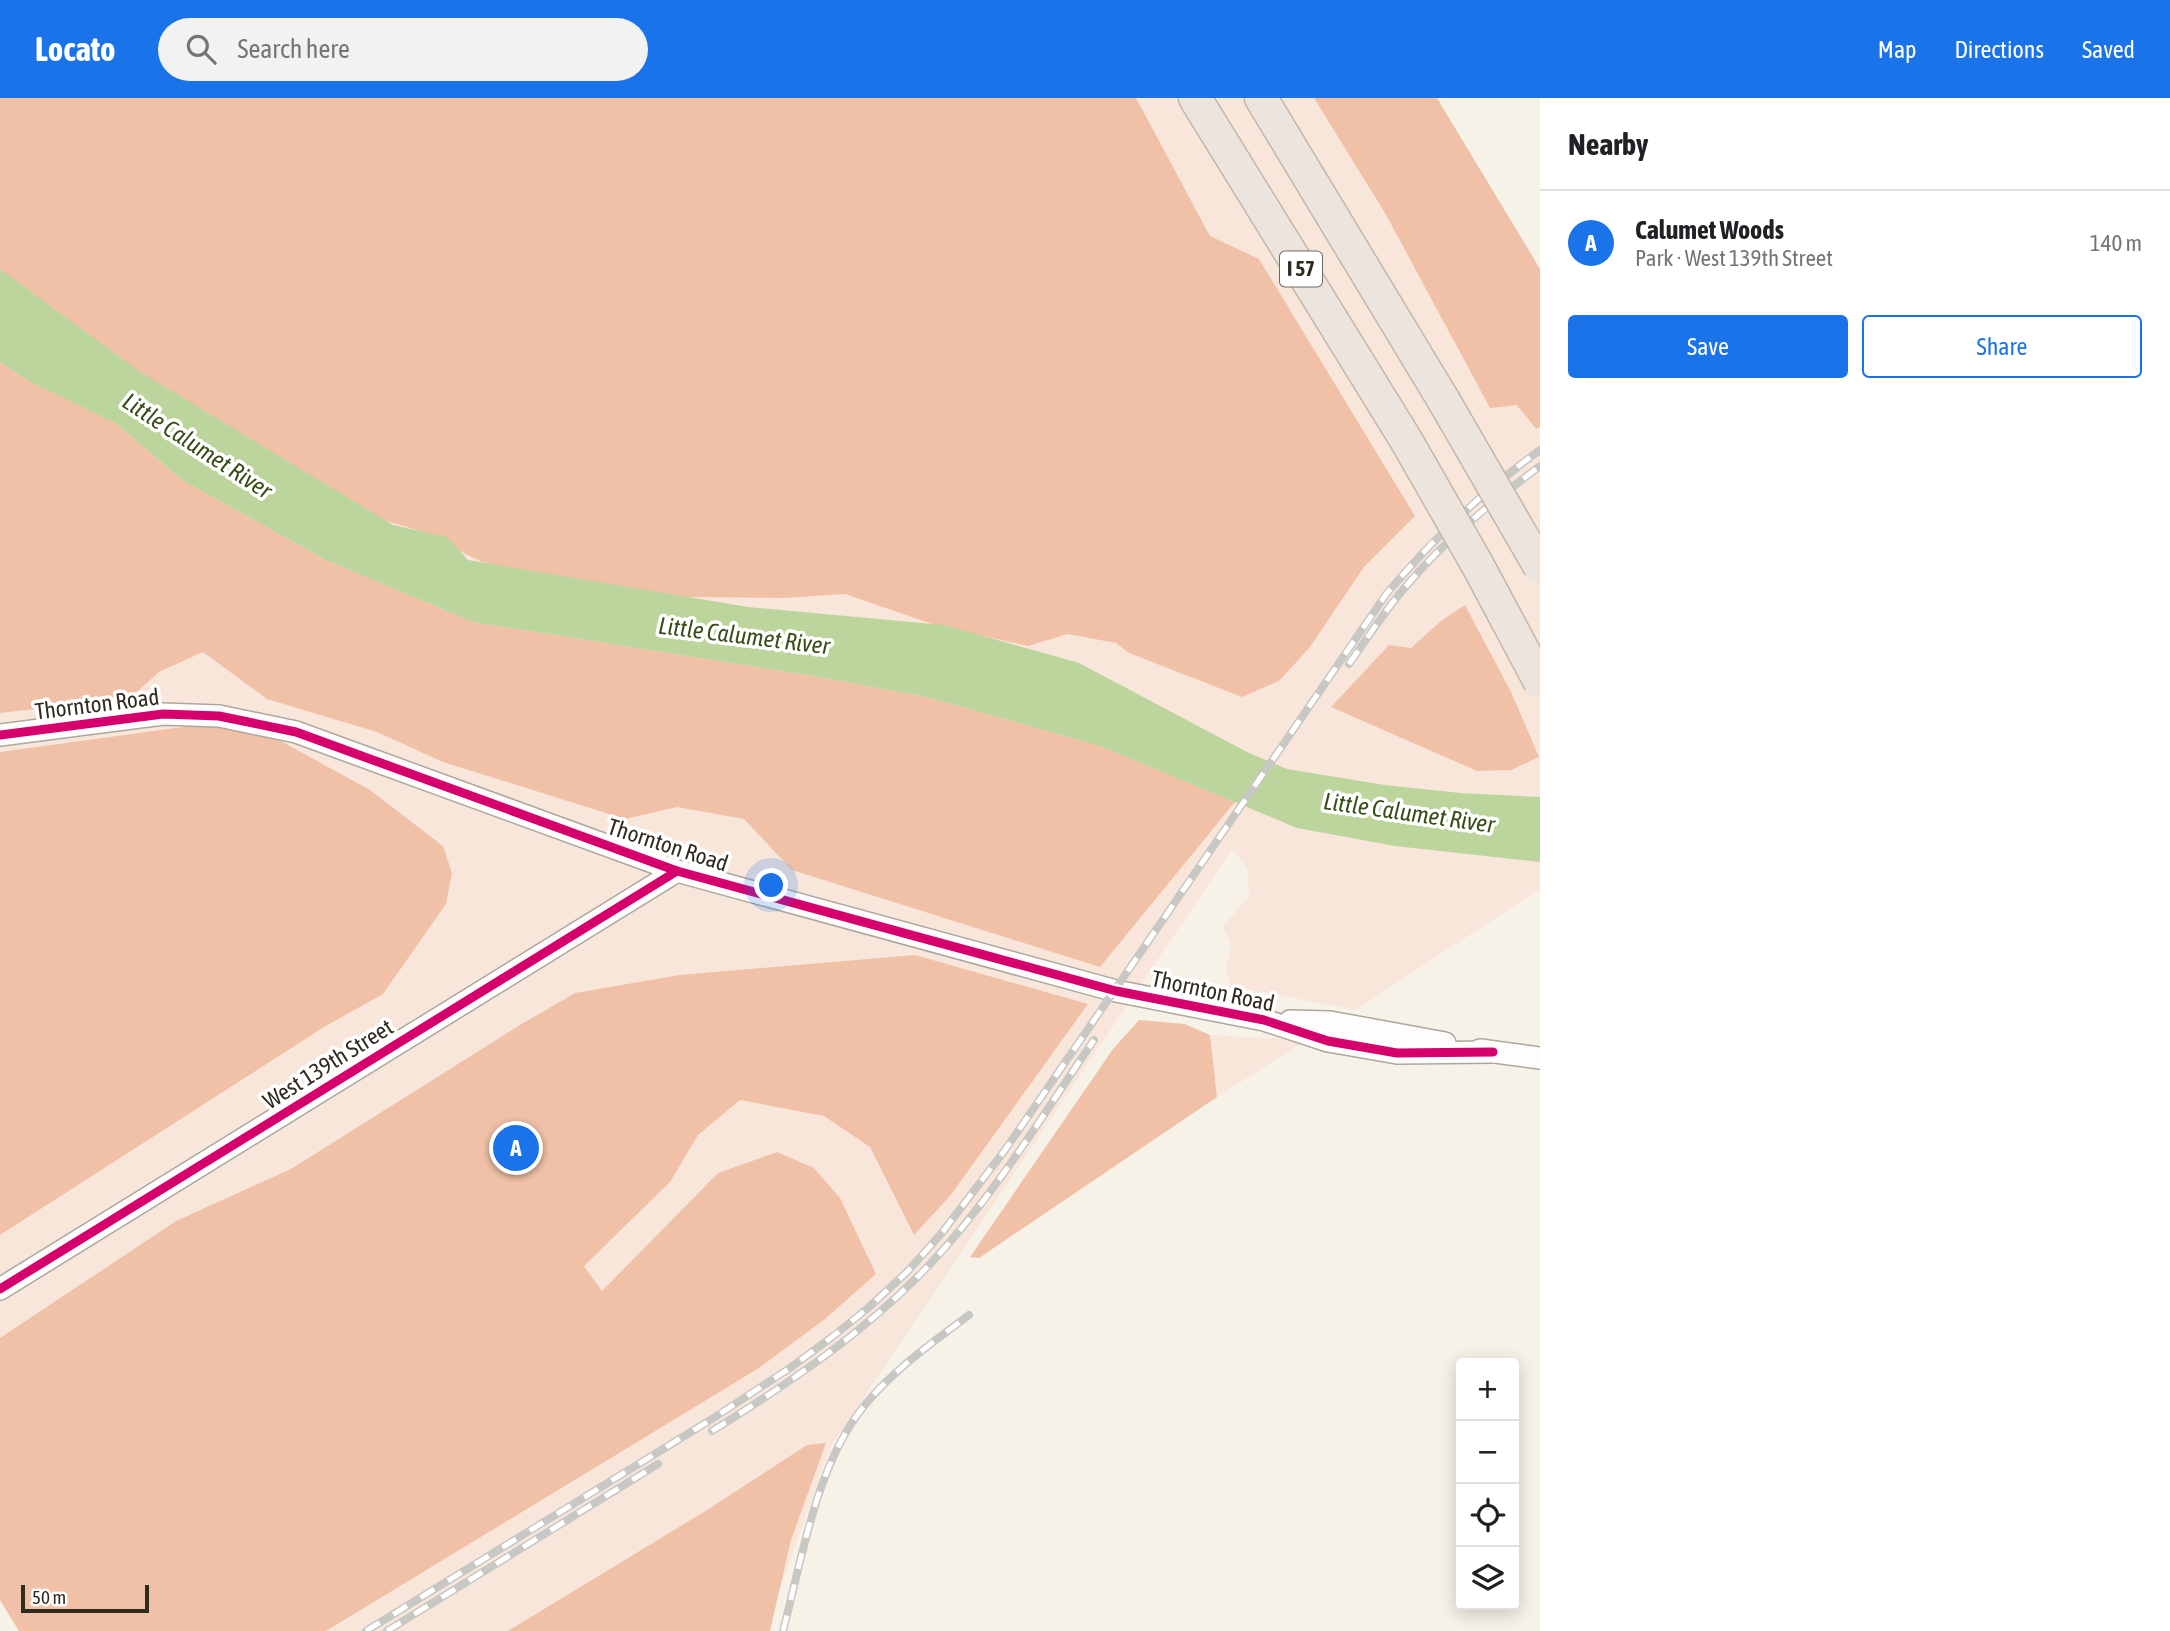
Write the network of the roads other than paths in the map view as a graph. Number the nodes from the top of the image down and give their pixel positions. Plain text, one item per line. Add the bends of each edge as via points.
1 (1195, 98) edge
2 (1261, 98) edge
3 (1540, 567) edge
4 (1540, 682) edge
5 (0, 735) edge
6 (677, 871) junction
7 (1540, 1058) edge
8 (0, 1289) edge

1 - 4 highway, I 57, bridge via 1406,440
2 - 3 highway, I 57, bridge
5 - 6 street, Thornton Road via 163,714 245,721 296,732
6 - 7 street, Thornton Road via 1116,991 1265,1020 1330,1022
6 - 8 street, West 139th Street

